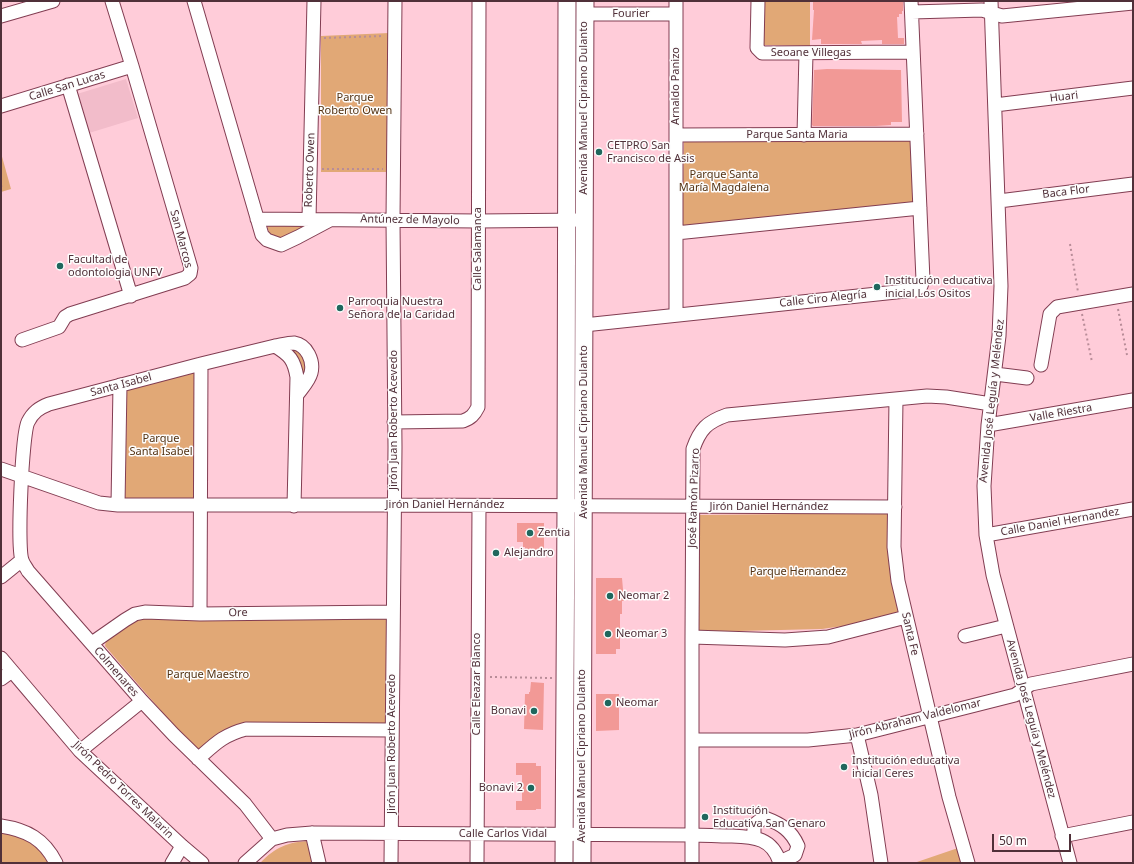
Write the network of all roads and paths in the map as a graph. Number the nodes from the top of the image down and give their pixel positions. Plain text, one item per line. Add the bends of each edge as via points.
1 (53, 1) edge
2 (112, 1) edge
3 (194, 1) edge
4 (314, 1) edge
5 (395, 1) edge
6 (479, 1) edge
7 (567, 1) edge
8 (758, 1) edge
9 (1133, 3) edge
10 (1080, 5) edge
11 (912, 6) edge
12 (585, 7) edge
13 (676, 7) edge
14 (992, 7) edge
15 (1, 16) edge
16 (395, 36) junction
17 (314, 38) junction
18 (913, 52) junction
19 (806, 53) junction
20 (132, 66) junction
21 (68, 85) junction
22 (1133, 88) edge
23 (995, 105) junction
24 (1, 106) edge
25 (917, 134) junction
26 (676, 135) junction
27 (804, 135) junction
28 (311, 169) junction
29 (395, 169) junction
30 (1133, 184) edge
31 (1, 185) edge
32 (2, 189) dead end
33 (999, 201) junction
34 (920, 208) junction
35 (257, 219) junction
36 (309, 219) junction
37 (332, 219) junction
38 (394, 220) junction
39 (566, 220) junction
40 (584, 220) junction
41 (478, 221) junction
42 (676, 233) junction
43 (1070, 244) dead end
44 (1133, 294) edge
45 (131, 296) junction
46 (1116, 297) junction
47 (1080, 304) junction
48 (676, 314) junction
49 (584, 325) junction
50 (22, 340) dead end
51 (1127, 355) dead end
52 (1092, 362) dead end
53 (201, 364) junction
54 (1041, 365) dead end
55 (995, 374) junction
56 (1027, 378) dead end
57 (120, 386) junction
58 (896, 398) junction
59 (1133, 400) edge
60 (991, 404) junction
61 (394, 422) junction
62 (988, 425) junction
63 (1, 469) edge
64 (22, 476) junction
65 (118, 505) junction
66 (394, 505) junction
67 (201, 506) junction
68 (294, 506) junction
69 (479, 506) junction
70 (566, 506) junction
71 (583, 506) junction
72 (693, 507) junction
73 (895, 507) junction
74 (1133, 508) edge
75 (986, 535) junction
76 (22, 560) junction
77 (1, 578) edge
78 (393, 612) junction
79 (200, 614) junction
80 (906, 617) junction
81 (1006, 626) junction
82 (965, 636) dead end
83 (692, 637) junction
84 (92, 643) junction
85 (1, 658) edge
86 (1133, 664) edge
87 (12, 671) junction
88 (477, 677) junction
89 (565, 678) junction
90 (1, 679) edge
91 (1024, 689) junction
92 (142, 701) junction
93 (930, 716) junction
94 (392, 730) junction
95 (857, 735) junction
96 (692, 740) junction
97 (80, 751) junction
98 (198, 759) junction
99 (1133, 822) edge
100 (1, 826) edge
101 (312, 833) junction
102 (392, 834) junction
103 (477, 834) junction
104 (564, 834) junction
105 (582, 835) junction
106 (693, 835) junction
107 (1062, 836) junction
108 (754, 838) junction
109 (272, 839) junction
110 (182, 846) junction
111 (780, 862) edge
112 (56, 863) edge
113 (172, 863) edge
114 (202, 863) edge
115 (245, 863) edge
116 (319, 863) edge
117 (391, 863) edge
118 (477, 863) edge
119 (564, 863) edge
120 (582, 863) edge
121 (692, 863) edge
122 (881, 863) edge
123 (968, 863) edge
124 (1070, 863) edge

1 - 15 street
2 - 20 street, San Marcos
3 - 35 street, Antúnez de Mayolo
4 - 17 street, Roberto Owen
5 - 16 street, Jirón Juan Roberto Acevedo
6 - 41 street, Calle Salamanca
7 - 39 main road, Avenida Manuel Cipriano Dulanto
8 - 19 street, Seoane Villegas via 759,51
9 - 10 street
10 - 14 street via 1002,16
11 - 14 street via 982,10
11 - 18 street, Calle Ciro Alegría
12 - 13 street, Fourier
12 - 40 main road, Avenida Manuel Cipriano Dulanto
13 - 26 street, Arnaldo Panizo
14 - 23 street, Avenida José Leguía y Meléndez
16 - 17 path
16 - 29 street, Jirón Juan Roberto Acevedo
17 - 28 street, Roberto Owen
18 - 19 street, Seoane Villegas
18 - 25 street, Calle Ciro Alegría
19 - 27 street
20 - 21 street, Calle San Lucas
20 - 45 street, San Marcos via 191,268 190,274 185,278
21 - 24 street, Calle San Lucas
21 - 45 street
22 - 23 street, Huari
23 - 33 street, Avenida José Leguía y Meléndez
25 - 27 street, Parque Santa Maria
25 - 34 street, Calle Ciro Alegría
26 - 27 street, Parque Santa Maria
26 - 42 street, Arnaldo Panizo
28 - 29 path
28 - 36 street, Roberto Owen
29 - 38 street, Jirón Juan Roberto Acevedo
30 - 33 street, Baca Flor
31 - 32 path
33 - 55 street, Avenida José Leguía y Meléndez via 1001,304
34 - 42 street
34 - 48 street, Calle Ciro Alegría via 923,280 921,286 915,290
35 - 36 street, Antúnez de Mayolo
35 - 37 street, Antúnez de Mayolo via 262,235 274,244 281,245
36 - 37 street, Antúnez de Mayolo
37 - 38 street, Antúnez de Mayolo
38 - 41 street, Antúnez de Mayolo
38 - 61 street, Jirón Juan Roberto Acevedo
39 - 40 street, Antúnez de Mayolo
39 - 41 street, Antúnez de Mayolo
39 - 70 main road, Avenida Manuel Cipriano Dulanto
40 - 49 main road, Avenida Manuel Cipriano Dulanto
41 - 61 street, Calle Salamanca via 478,407 475,414 463,421
42 - 48 street, Arnaldo Panizo
43 - 47 path
44 - 46 street
45 - 50 street, San Marcos via 70,314 59,327
46 - 47 street
46 - 51 path
47 - 52 path
47 - 54 street via 1057,308 1050,314
48 - 49 street, Calle Ciro Alegría
49 - 71 main road, Avenida Manuel Cipriano Dulanto
53 - 57 street, Santa Isabel
53 - 67 street
53 - 68 street, Santa Isabel via 275,346 291,358 297,377
55 - 56 street
55 - 60 street, Avenida José Leguía y Meléndez
57 - 64 street, Santa Isabel via 38,409 27,423
57 - 65 street
58 - 60 street, José Ramón Pizarro via 946,397
58 - 72 street, José Ramón Pizarro via 727,415 715,420 698,436 693,449
58 - 73 street, Santa Fe
59 - 62 street, Valle Riestra
60 - 62 street, Avenida José Leguía y Meléndez
61 - 66 street, Jirón Juan Roberto Acevedo
62 - 75 street, Avenida José Leguía y Meléndez via 984,486
63 - 64 street, Jirón Daniel Hernández
64 - 65 street, Jirón Daniel Hernández via 99,503
64 - 76 street, Colmenares
65 - 67 street, Jirón Daniel Hernández
66 - 68 street, Jirón Daniel Hernández
66 - 69 street, Jirón Daniel Hernández
66 - 78 street, Jirón Juan Roberto Acevedo
67 - 68 street, Jirón Daniel Hernández
67 - 79 street
69 - 70 street, Jirón Daniel Hernández
69 - 88 street, Calle Eleazar Blanco
70 - 71 street, Jirón Daniel Hernández
70 - 89 main road, Avenida Manuel Cipriano Dulanto
71 - 72 street, Jirón Daniel Hernández
71 - 105 main road, Avenida Manuel Cipriano Dulanto
72 - 73 street, Jirón Daniel Hernández
72 - 83 street, José Ramón Pizarro
73 - 80 street, Santa Fe via 894,547
74 - 75 street, Calle Daniel Hernandez
75 - 81 street, Avenida José Leguía y Meléndez
76 - 77 street
76 - 84 street, Colmenares via 28,571
78 - 79 street, Ore
78 - 94 street, Jirón Juan Roberto Acevedo
79 - 84 street, Ore via 135,614
80 - 83 street via 828,637 785,640
80 - 93 street, Santa Fe
81 - 82 street
81 - 91 street, Avenida José Leguía y Meléndez
83 - 96 street, José Ramón Pizarro
84 - 92 street, Colmenares
85 - 87 street, Jirón Pedro Torres Malarin
86 - 91 street, Jirón Abraham Valdelomar via 1031,684
87 - 90 street
87 - 97 street, Jirón Pedro Torres Malarin
88 - 89 path
88 - 103 street, Calle Eleazar Blanco
89 - 104 main road, Avenida Manuel Cipriano Dulanto
91 - 93 street, Jirón Abraham Valdelomar via 1015,695
91 - 107 street, Avenida José Leguía y Meléndez
92 - 97 street
92 - 98 street, Colmenares
93 - 95 street, Jirón Abraham Valdelomar
93 - 123 street, Santa Fe
94 - 98 street via 246,729 222,738
94 - 102 street, Jirón Juan Roberto Acevedo
95 - 96 street, Jirón Abraham Valdelomar via 808,740
95 - 122 street via 871,795
96 - 106 street, José Ramón Pizarro
97 - 110 street, Jirón Pedro Torres Malarin
98 - 109 street, Colmenares via 241,799
99 - 107 street
100 - 112 street via 23,831 34,837 44,844
101 - 102 street, Calle Carlos Vidal
101 - 109 street, Calle Carlos Vidal
101 - 116 street
102 - 103 street, Calle Carlos Vidal
102 - 117 street, Jirón Juan Roberto Acevedo
103 - 104 street, Calle Carlos Vidal
103 - 118 street, Calle Eleazar Blanco
104 - 105 street, Calle Carlos Vidal
104 - 119 main road, Avenida Manuel Cipriano Dulanto
105 - 106 street, Calle Carlos Vidal
105 - 120 main road, Avenida Manuel Cipriano Dulanto
106 - 108 street, Calle Carlos Vidal
106 - 121 street, José Ramón Pizarro
107 - 124 street, Avenida José Leguía y Meléndez
108 - 111 street, Calle Carlos Vidal via 768,844
108 - 111 street via 754,826 765,818 788,830 798,846 795,855
109 - 115 street, Calle Carlos Vidal
110 - 113 street
110 - 114 street, Jirón Pedro Torres Malarin

